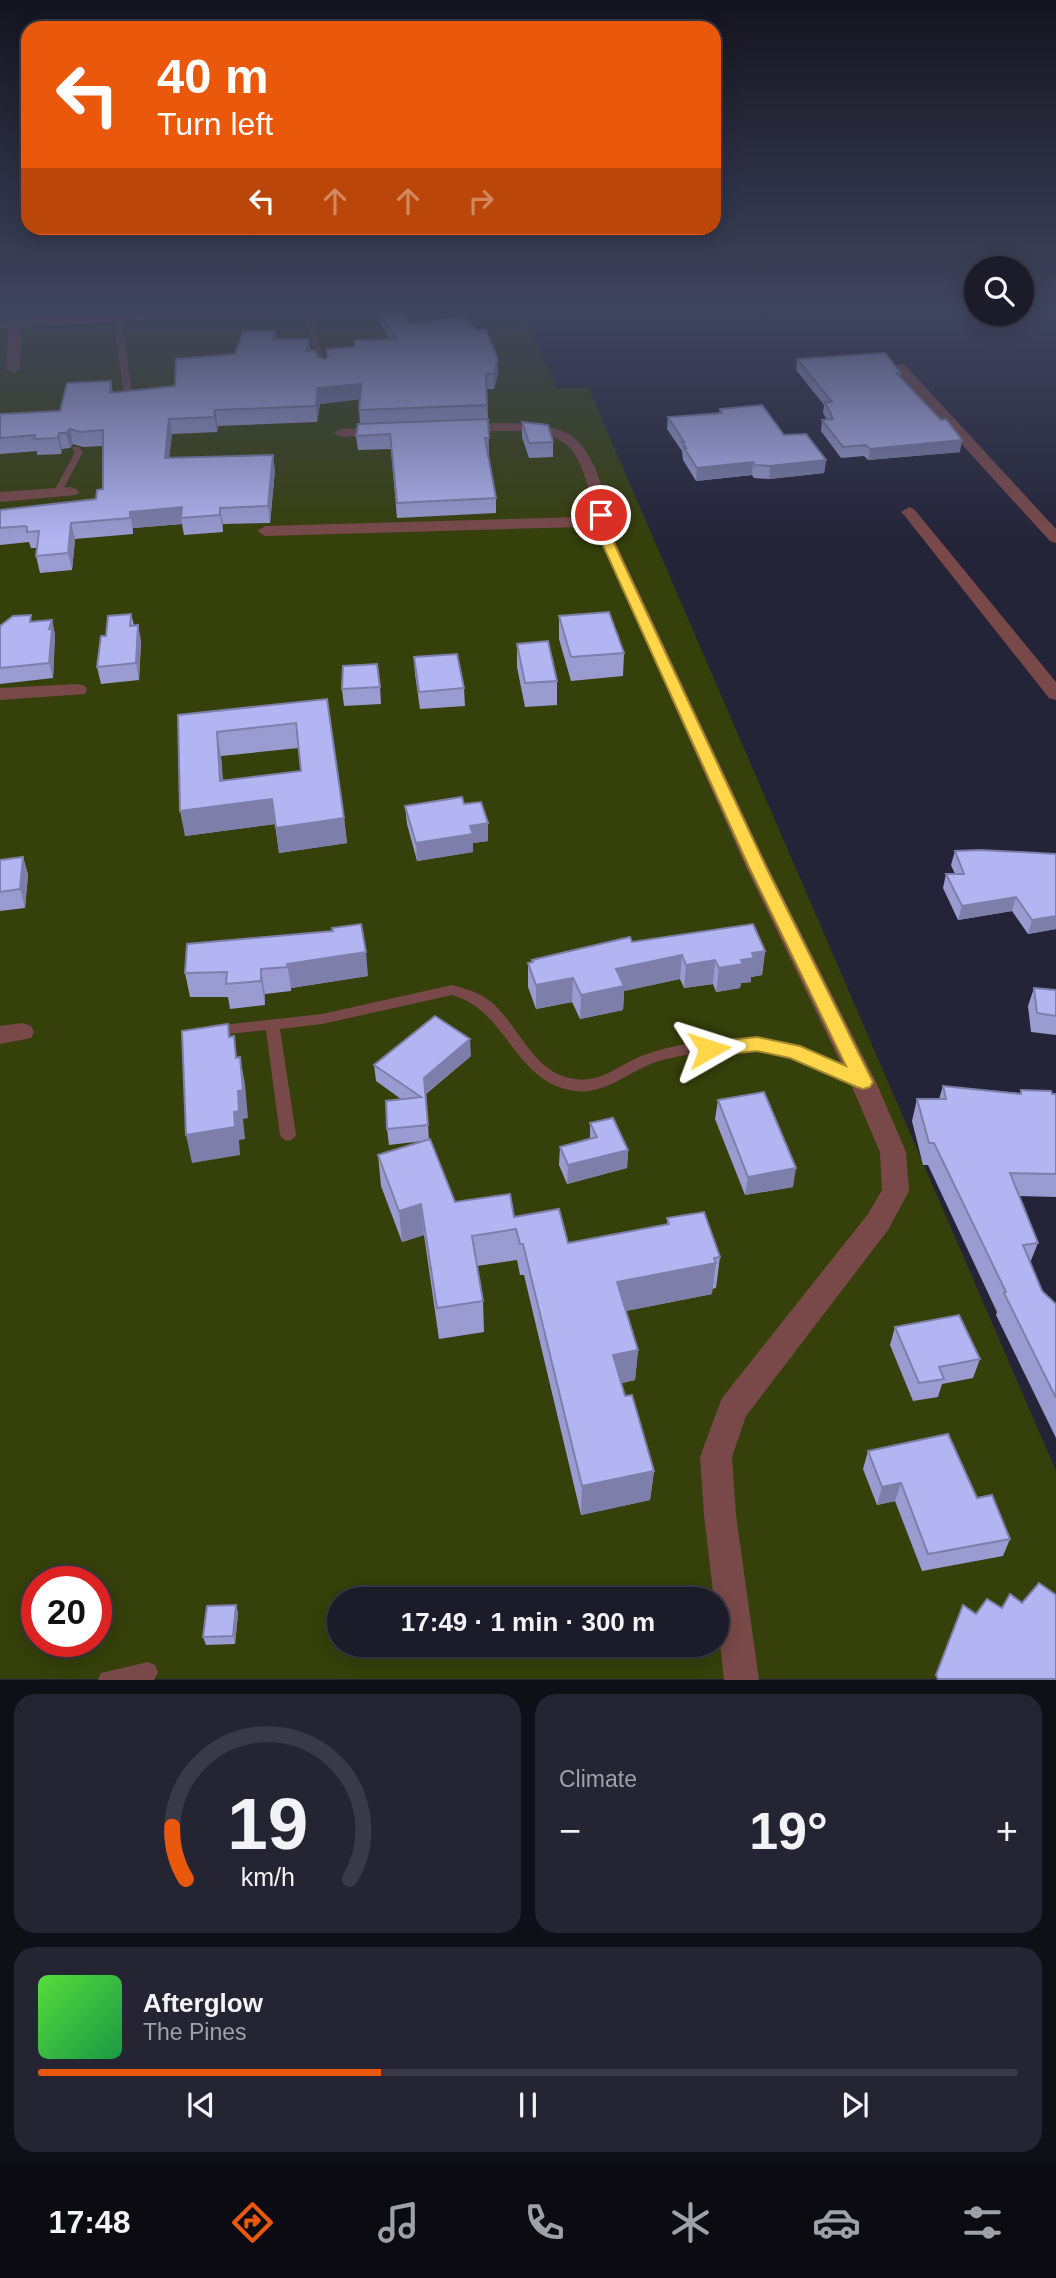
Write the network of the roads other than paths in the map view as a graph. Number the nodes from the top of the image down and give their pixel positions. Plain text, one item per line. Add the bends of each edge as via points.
1 (127, 385) edge
2 (916, 385) edge
3 (129, 400) edge
4 (441, 429) edge
5 (405, 430) edge
6 (341, 433) dead end
7 (76, 449) dead end
8 (64, 492) joint
9 (0, 497) edge
10 (909, 512) dead end
11 (265, 531) dead end
12 (607, 534) junction
13 (1056, 538) edge
14 (78, 690) dead end
15 (0, 694) edge
16 (1056, 694) edge
17 (272, 1024) junction
18 (194, 1033) edge
19 (863, 1082) junction
20 (288, 1135) dead end
21 (148, 1672) dead end
22 (108, 1679) edge
23 (742, 1679) edge

1 - 3 lane
2 - 13 street
4 - 12 street via 516,428 564,436 574,443 591,475
5 - 6 street
7 - 8 lane via 79,452
8 - 9 street
10 - 16 street
11 - 12 street via 582,522
12 - 19 street via 757,867
14 - 15 street
17 - 18 lane
17 - 19 lane via 467,991 481,999 528,1059 552,1080 574,1085 607,1083 656,1056 757,1044 793,1051
17 - 20 lane
19 - 23 street via 893,1152 896,1191 870,1232 733,1408 716,1457
21 - 22 lane

